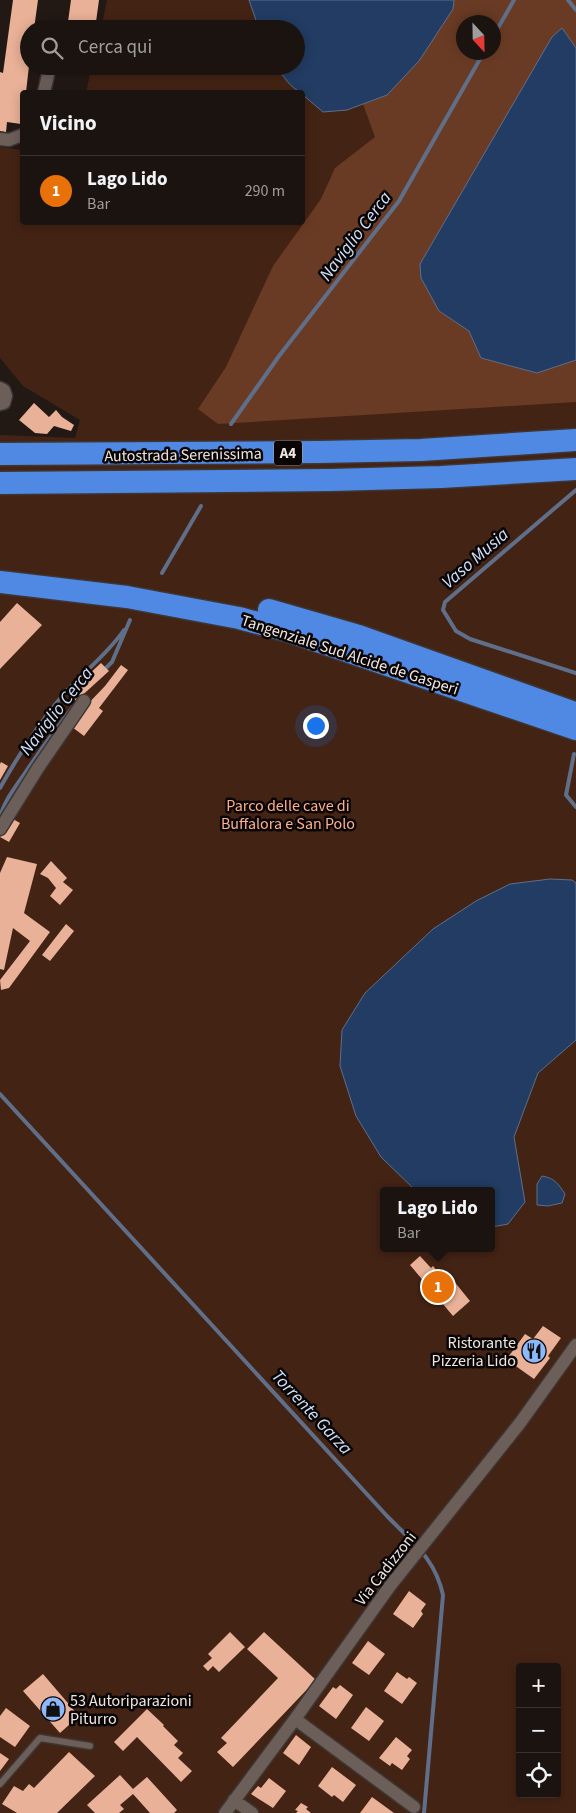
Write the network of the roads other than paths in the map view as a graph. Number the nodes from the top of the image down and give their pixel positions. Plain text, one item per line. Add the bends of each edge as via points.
1 (48, 75) edge
2 (44, 90) edge
3 (20, 136) edge
4 (0, 138) edge
5 (0, 388) edge
6 (0, 404) edge
7 (576, 440) edge
8 (0, 454) edge
9 (576, 469) edge
10 (0, 483) edge
11 (0, 567) edge
12 (0, 582) edge
13 (84, 701) dead end
14 (576, 713) edge
15 (576, 729) edge
16 (0, 829) edge
17 (576, 1345) edge
18 (295, 1718) junction
19 (90, 1746) dead end
20 (0, 1784) edge
21 (234, 1800) junction
22 (414, 1807) dead end
23 (225, 1813) edge
24 (252, 1813) edge

1 - 2 street
3 - 4 street via 9,140
5 - 6 street via 6,396 4,403
7 - 8 highway, Autostrada Serenissima / A4 via 393,451
9 - 10 highway, Autostrada Serenissima / A4 via 321,480
11 - 14 highway, Tangenziale Sud Alcide de Gasperi via 128,582 240,602 359,636
12 - 15 highway, Tangenziale Sud Alcide de Gasperi via 127,597 239,618 305,636
13 - 16 street
17 - 18 street, Via Cadizzoni via 520,1423 390,1586
18 - 21 street, Via Cadizzoni
18 - 22 street
19 - 20 lane via 40,1738
21 - 23 street, Via Cadizzoni
21 - 24 street

